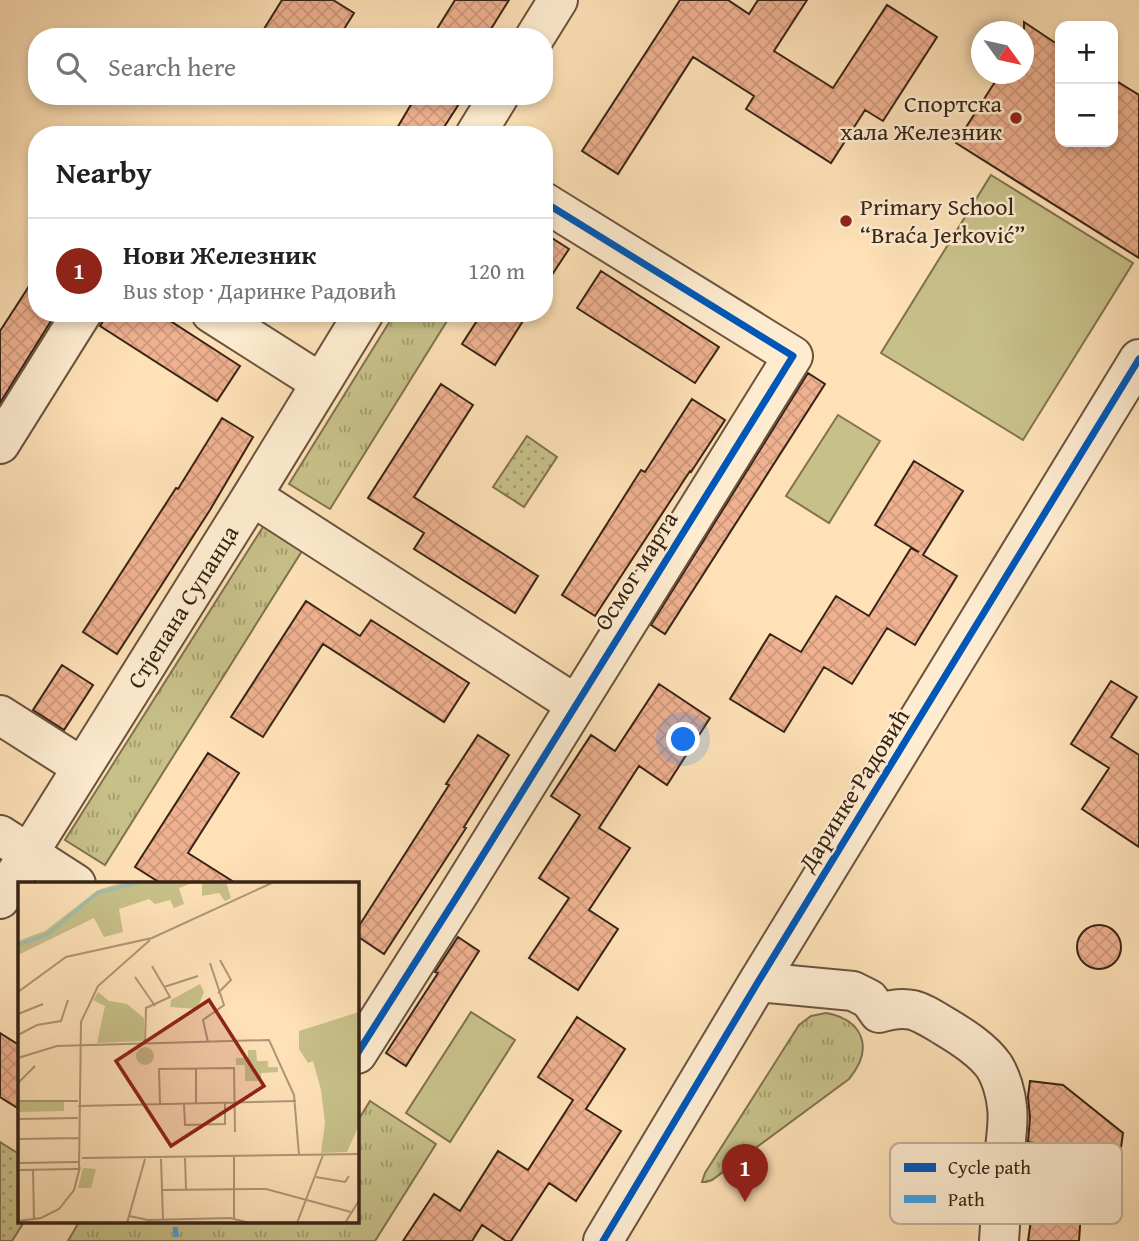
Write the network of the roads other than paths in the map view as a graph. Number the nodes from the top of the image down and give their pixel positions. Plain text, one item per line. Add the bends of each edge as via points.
1 (558, 0) edge
2 (541, 28) edge
3 (493, 105) edge
4 (481, 126) edge
5 (553, 208) edge
6 (76, 322) edge
7 (225, 322) edge
8 (358, 322) edge
9 (1135, 375) edge
10 (321, 383) junction
11 (0, 444) edge
12 (252, 496) junction
13 (575, 704) junction
14 (0, 715) edge
15 (82, 767) junction
16 (14, 844) edge
17 (73, 882) edge
18 (0, 899) edge
19 (758, 982) junction
20 (359, 1051) edge
21 (1005, 1143) edge
22 (603, 1241) edge

1 - 2 street
3 - 4 street
5 - 13 street, Осмог марта via 793,356
6 - 11 street
7 - 10 street
8 - 10 street, Стјепана Супанца
9 - 19 street, Даринке Радовић
10 - 12 street, Стјепана Супанца
12 - 13 street
12 - 15 street, Стјепана Супанца
13 - 20 street, Осмог марта
14 - 15 street
15 - 16 street, Стјепана Супанца
16 - 17 street
16 - 18 street, Стјепана Супанца
19 - 21 street via 853,991 869,999 879,1013 897,1007 925,1014 976,1048 995,1067 1007,1107
19 - 22 street, Даринке Радовић

